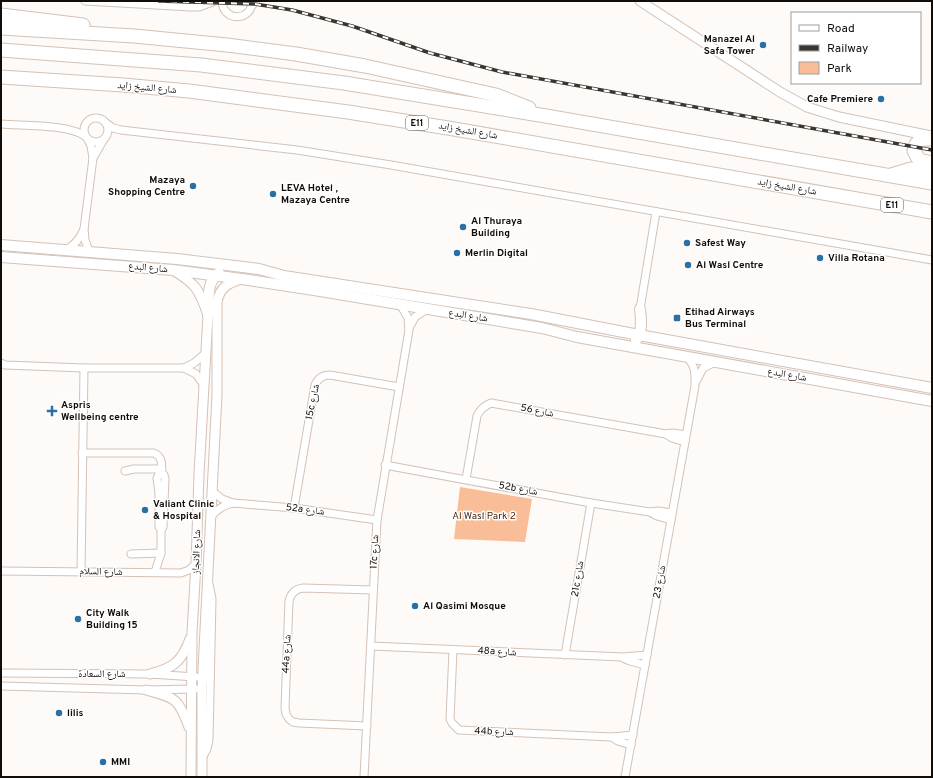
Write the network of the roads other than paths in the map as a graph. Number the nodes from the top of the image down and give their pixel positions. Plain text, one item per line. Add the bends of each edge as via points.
1 (85, 1) edge
2 (215, 1) edge
3 (222, 1) edge
4 (640, 1) edge
5 (253, 2) edge
6 (1, 15) edge
7 (1, 28) edge
8 (134, 36) junction
9 (1, 50) edge
10 (1, 77) edge
11 (546, 116) junction
12 (857, 120) junction
13 (106, 123) junction
14 (1, 124) edge
15 (932, 130) edge
16 (133, 131) junction
17 (932, 136) edge
18 (86, 137) junction
19 (105, 137) junction
20 (932, 139) edge
21 (93, 158) junction
22 (932, 163) edge
23 (932, 171) edge
24 (890, 176) junction
25 (932, 183) edge
26 (656, 212) junction
27 (932, 212) edge
28 (84, 229) junction
29 (1, 245) edge
30 (66, 250) junction
31 (89, 251) junction
32 (1, 257) edge
33 (16, 258) junction
34 (932, 260) edge
35 (1, 266) edge
36 (173, 270) junction
37 (214, 276) junction
38 (284, 276) junction
39 (242, 279) junction
40 (400, 304) junction
41 (427, 309) junction
42 (640, 309) junction
43 (208, 315) junction
44 (409, 330) junction
45 (619, 331) junction
46 (639, 335) junction
47 (577, 336) junction
48 (206, 353) junction
49 (686, 356) junction
50 (716, 362) junction
51 (2, 365) edge
52 (84, 368) junction
53 (184, 368) junction
54 (204, 385) junction
55 (695, 386) junction
56 (399, 387) junction
57 (932, 388) edge
58 (932, 401) edge
59 (685, 438) junction
60 (82, 453) junction
61 (385, 465) junction
62 (125, 471) dead end
63 (162, 471) junction
64 (466, 479) junction
65 (212, 491) junction
66 (233, 503) junction
67 (591, 503) junction
68 (294, 508) junction
69 (211, 517) junction
70 (672, 517) junction
71 (377, 520) junction
72 (131, 556) dead end
73 (160, 556) junction
74 (196, 564) junction
75 (2, 571) edge
76 (81, 572) junction
77 (155, 572) junction
78 (207, 581) junction
79 (373, 590) junction
80 (192, 632) junction
81 (371, 646) junction
82 (453, 650) junction
83 (565, 655) junction
84 (647, 655) junction
85 (623, 658) junction
86 (645, 665) junction
87 (1, 673) edge
88 (150, 674) junction
89 (192, 677) junction
90 (202, 677) junction
91 (1, 686) edge
92 (197, 689) junction
93 (146, 690) junction
94 (367, 726) junction
95 (191, 732) junction
96 (633, 735) junction
97 (612, 737) junction
98 (631, 745) junction
99 (201, 760) junction
100 (191, 777) edge
101 (202, 777) edge
102 (364, 777) edge
103 (625, 777) edge

1 - 2 street via 199,7
3 - 5 street via 227,14 237,17 247,13
4 - 12 street via 788,97 818,111
6 - 8 highway via 80,25
7 - 8 highway
8 - 11 highway via 255,48 364,66 496,95
9 - 11 highway via 217,66 344,83
10 - 27 highway, شارع الشيخ زايد / E11 via 189,91 341,111 454,128
11 - 24 highway
12 - 15 street
12 - 17 street
13 - 16 street via 116,129
13 - 18 street via 98,118 89,119 84,127
13 - 19 street via 108,130
14 - 18 street via 70,129
16 - 19 street
16 - 26 street via 305,151
18 - 19 street via 95,142
18 - 21 street
19 - 21 street
20 - 22 highway via 920,140 914,151 919,160
21 - 28 street
23 - 24 highway via 911,169
24 - 25 highway
26 - 34 street
26 - 42 street
28 - 30 street via 73,246
28 - 31 street
29 - 30 main road, شارع البدع
30 - 31 main road, شارع البدع
31 - 38 main road, شارع البدع via 259,269
32 - 33 main road, شارع البدع
33 - 35 main road
33 - 36 main road, شارع البدع
36 - 37 main road, شارع البدع
36 - 43 street, شارع الانجاز via 195,286
37 - 38 main road via 229,270
37 - 39 main road, شارع البدع
37 - 43 main road via 210,287
38 - 45 main road, شارع البدع via 524,313
39 - 40 main road, شارع البدع
39 - 65 street, شارع الانجاز via 226,285 217,302 217,395
40 - 41 main road, شارع البدع
40 - 44 street, 17c شارع via 408,318
41 - 44 street, 17c شارع via 415,317
41 - 47 main road, شارع البدع
42 - 45 main road via 634,324
42 - 46 main road
43 - 48 street, شارع الانجاز
44 - 56 street, 17c شارع
45 - 46 main road, شارع البدع
46 - 47 main road via 633,341 592,335
46 - 57 main road, شارع البدع
47 - 49 main road, شارع البدع
48 - 53 street
48 - 54 street, شارع الانجاز
49 - 50 main road, شارع البدع
49 - 55 street, شارع 23 via 695,370
50 - 55 street, شارع 23 via 703,368
50 - 58 main road, شارع البدع
51 - 52 street
52 - 53 street
52 - 60 street
53 - 54 street via 196,374
54 - 74 street, شارع الانجاز
55 - 59 street, شارع 23
56 - 61 street, 17c شارع
56 - 68 street, 15c شارع via 330,375 317,380
59 - 64 street, شارع 56 via 672,438 666,434 491,404 480,410 477,416
59 - 70 street, شارع 23
60 - 63 street via 154,453 160,457
60 - 76 street
61 - 64 street, 52b شارع
61 - 71 street, 17c شارع
62 - 63 street
63 - 73 street via 165,478
64 - 67 street, 52b شارع
65 - 66 street, 52a شارع
65 - 69 street, شارع الانجاز
66 - 68 street, 52a شارع
66 - 69 street via 218,509
67 - 70 street, 52b شارع
67 - 83 street, 21c شارع
68 - 71 street, 52a شارع
69 - 78 street, شارع الانجاز
70 - 84 street, شارع 23
71 - 79 street, 17c شارع
72 - 73 street
73 - 77 street
74 - 77 street, شارع السلام via 186,572
74 - 80 street, شارع الانجاز
75 - 76 street, شارع السلام
76 - 77 street, شارع السلام
78 - 90 street, شارع الانجاز
78 - 99 street, شارع الانجاز via 212,599 209,740
79 - 81 street, 17c شارع
79 - 94 street, 44a شارع via 295,590 289,601 286,668 285,708 286,714 293,722
80 - 88 street via 180,660 169,669
80 - 89 street, شارع الانجاز
81 - 82 street, 48a شارع
81 - 94 street, 17c شارع
82 - 83 street, 48a شارع
82 - 97 street, 44b شارع via 450,719 459,730
83 - 85 street, 48a شارع
84 - 85 street, 48a شارع
84 - 86 street, شارع 23
85 - 86 street, 48a شارع
86 - 96 street, شارع 23
87 - 88 street, شارع السعادة
88 - 89 street, شارع السعادة
89 - 90 street, شارع السعادة
89 - 92 street, شارع الانجاز
90 - 92 street, شارع الانجاز
91 - 93 street, شارع السعادة
92 - 93 street, شارع السعادة
92 - 95 street, شارع الانجاز
92 - 99 street, شارع الانجاز
93 - 95 street via 165,695 177,702 183,710
94 - 102 street, 17c شارع
95 - 100 street, شارع الانجاز
96 - 97 street, 44b شارع
96 - 98 street, شارع 23
97 - 98 street, 44b شارع
98 - 103 street, شارع 23
99 - 101 street, شارع الانجاز

